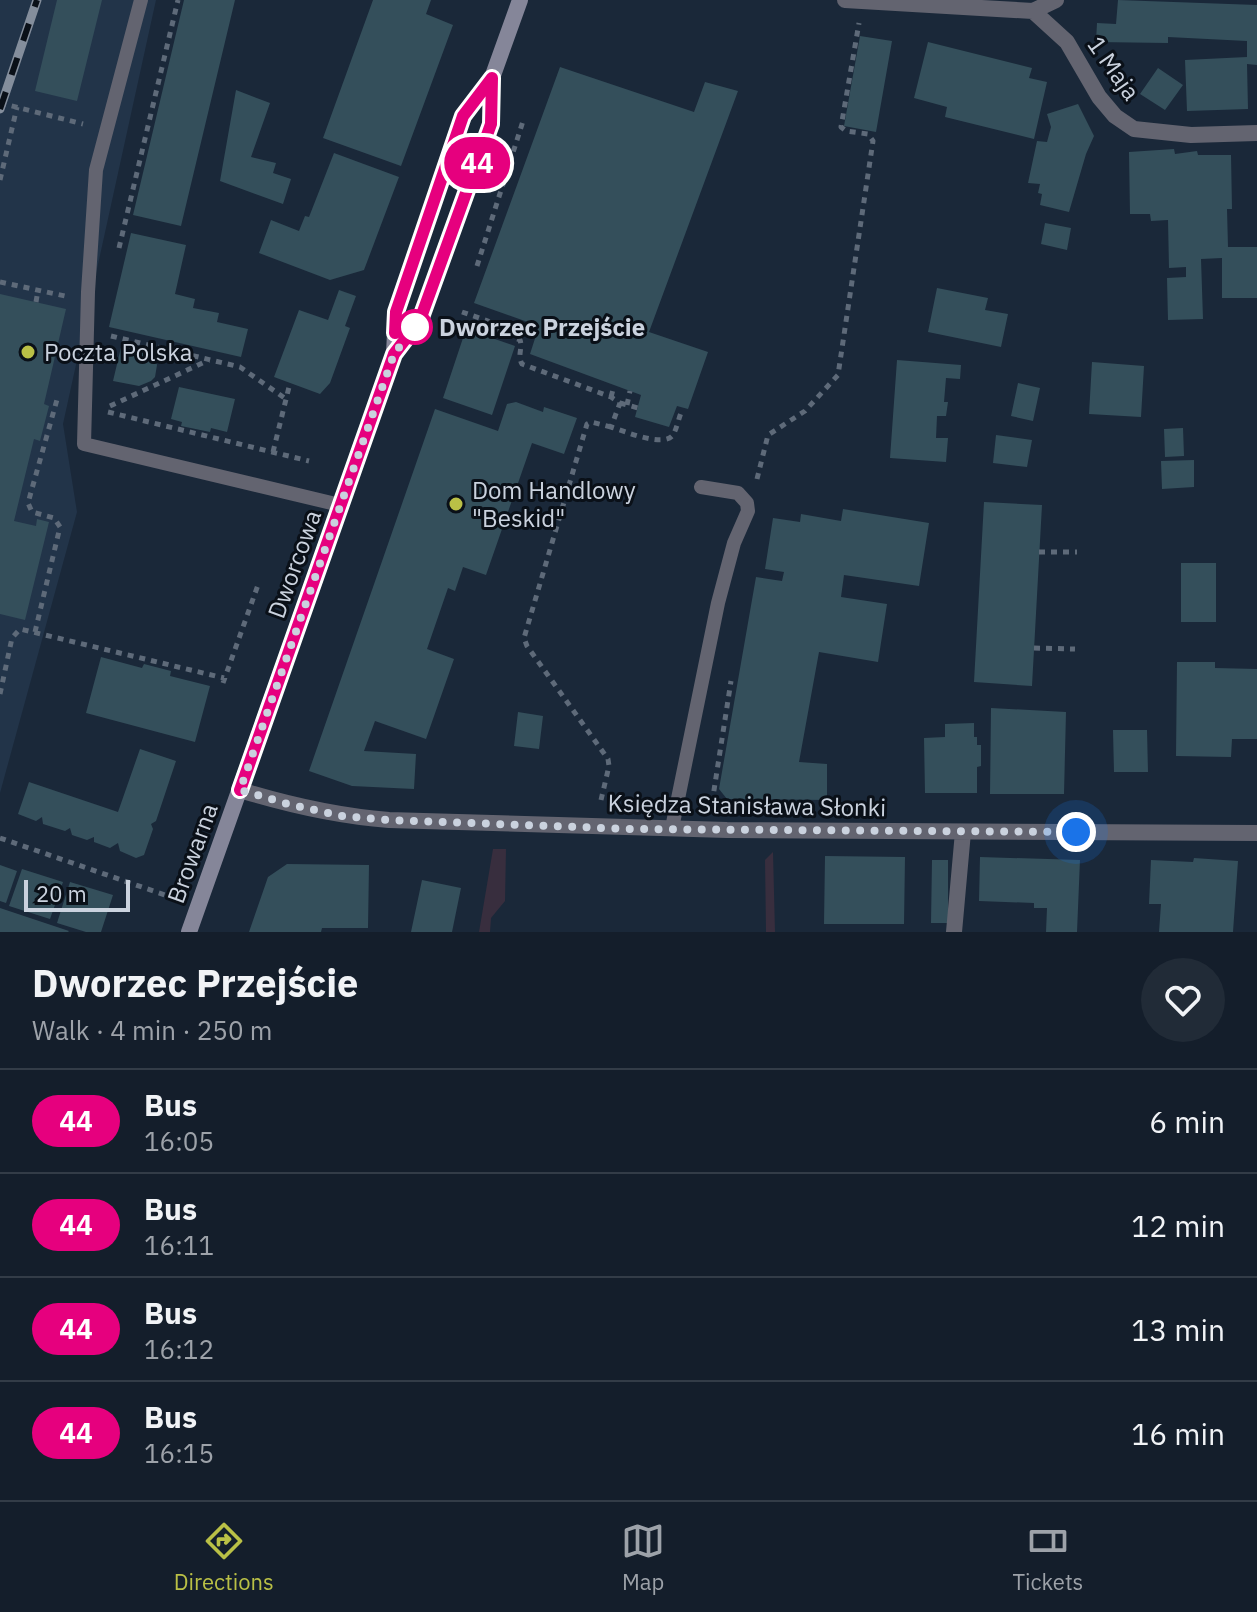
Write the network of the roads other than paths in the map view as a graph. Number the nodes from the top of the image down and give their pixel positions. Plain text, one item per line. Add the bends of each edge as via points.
1 (141, 0) edge
2 (520, 0) edge
3 (845, 0) edge
4 (1056, 0) edge
5 (862, 1) edge
6 (1033, 11) junction
7 (492, 78) junction
8 (1257, 133) edge
9 (394, 354) junction
10 (701, 487) dead end
11 (340, 505) junction
12 (240, 790) junction
13 (672, 828) junction
14 (963, 832) junction
15 (1257, 833) edge
16 (189, 932) edge
17 (954, 932) edge

1 - 11 lane via 96,170 84,444
2 - 7 street, Dworcowa
3 - 5 street
4 - 6 street
5 - 6 street
6 - 8 street, 1 Maja via 1067,42 1115,116 1134,129 1191,135
7 - 9 street, Dworcowa via 463,116 396,312
7 - 9 street, Dworcowa via 487,137 420,320
9 - 11 street, Dworcowa
10 - 13 lane via 738,493 748,511 718,603
11 - 12 street, Dworcowa
12 - 13 street, Księdza Stanisława Słonki via 358,817
12 - 16 street, Browarna
13 - 14 street, Księdza Stanisława Słonki
14 - 15 street, Księdza Stanisława Słonki
14 - 17 street

